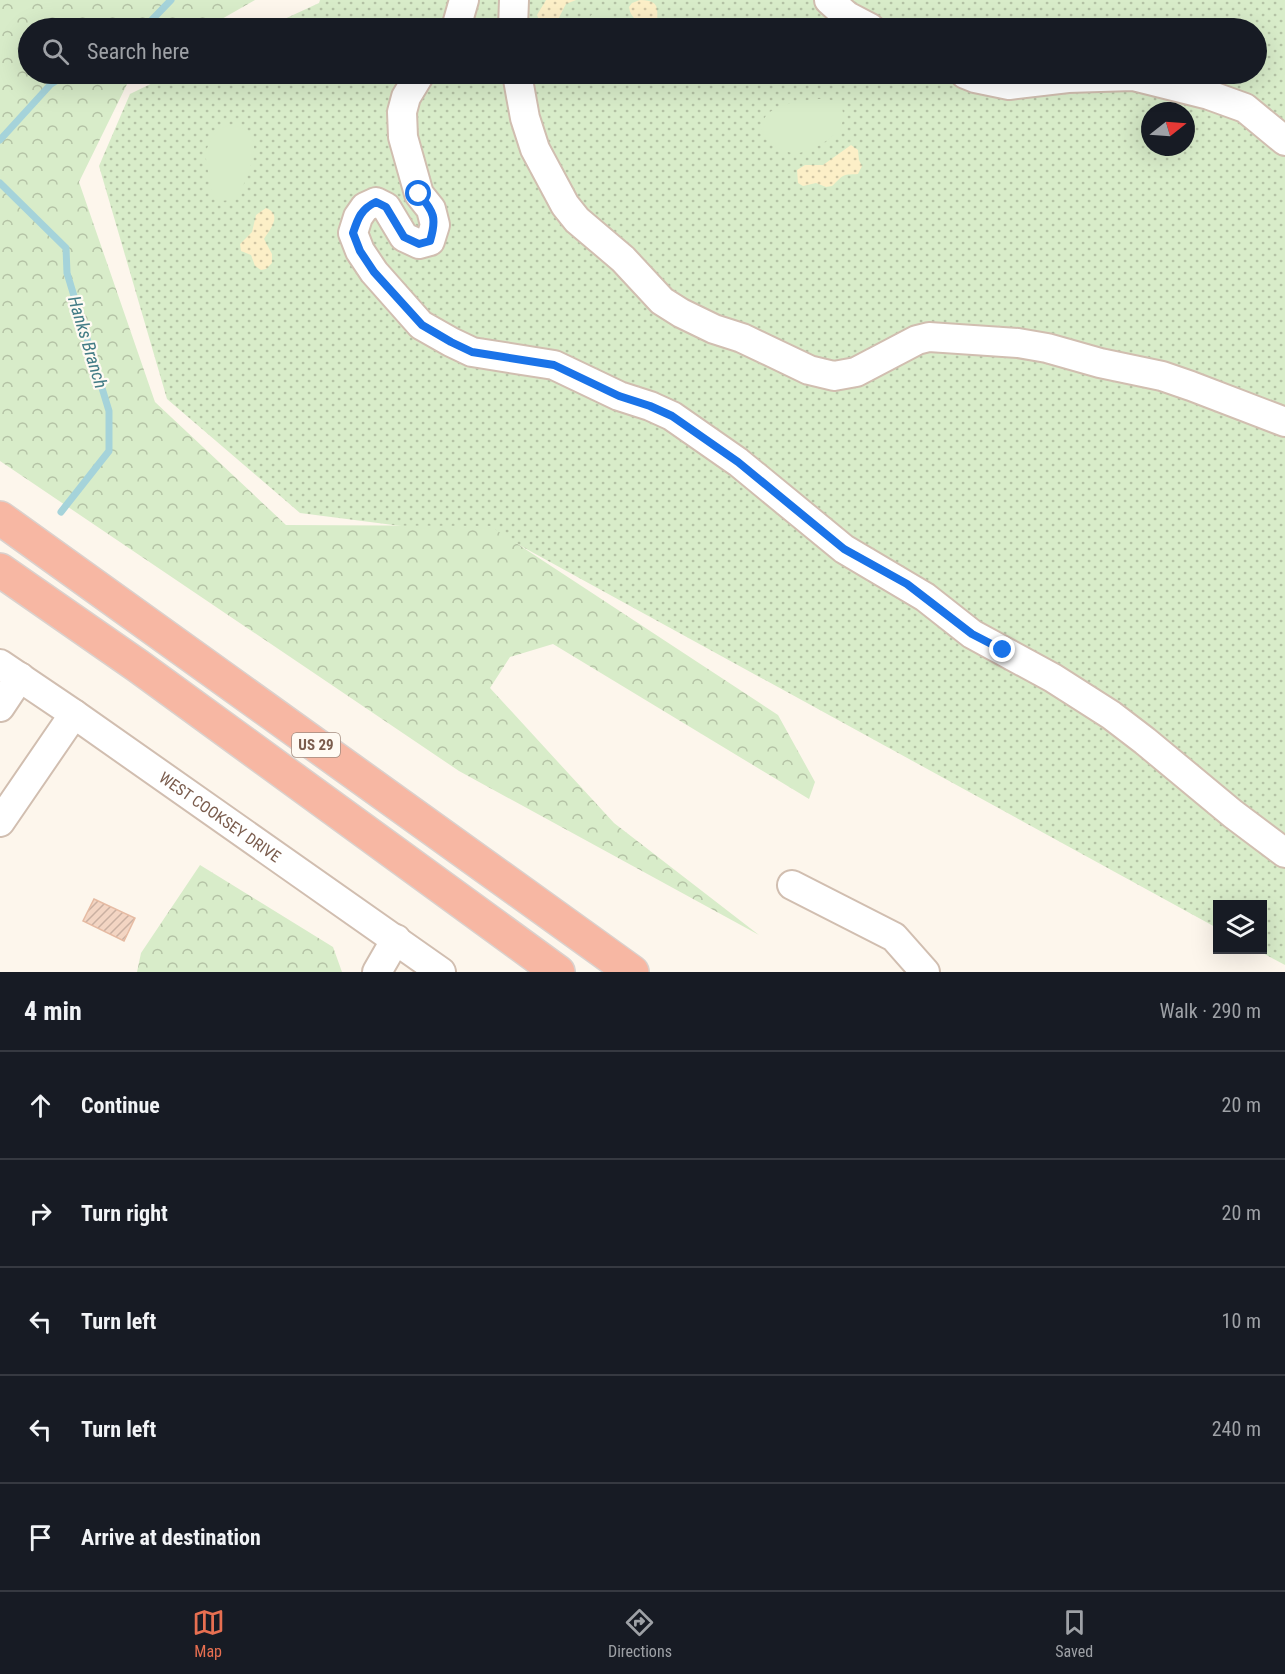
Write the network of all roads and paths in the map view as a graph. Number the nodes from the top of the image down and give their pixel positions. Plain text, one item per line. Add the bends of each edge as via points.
1 (464, 0) edge
2 (514, 0) edge
3 (829, 0) edge
4 (459, 18) edge
5 (513, 18) edge
6 (851, 18) edge
7 (414, 84) edge
8 (519, 84) edge
9 (1000, 84) edge
10 (1024, 84) edge
11 (1165, 84) edge
12 (1285, 141) edge
13 (1285, 422) edge
14 (0, 518) edge
15 (0, 570) edge
16 (10, 671) edge
17 (0, 707) edge
18 (74, 714) junction
19 (0, 822) edge
20 (1285, 853) edge
21 (792, 885) dead end
22 (396, 939) junction
23 (377, 972) edge
24 (441, 972) edge
25 (558, 972) edge
26 (632, 972) edge
27 (925, 972) edge

1 - 4 street
2 - 5 street
3 - 6 street
7 - 20 street via 402,112 403,137 419,194 431,208 435,225 430,241 419,244 404,237 386,207 376,202 365,207 353,233 374,272 422,325 472,352 554,365 672,416 738,462 844,549 925,597 972,634 1111,715
8 - 13 street via 535,149 565,205 662,301 714,329 809,370 834,376 856,372 929,337 1037,346 1162,376
9 - 10 street
11 - 12 street via 1245,108
14 - 26 highway, US 29
15 - 25 highway, US 29
16 - 17 street
16 - 18 street, WEST COOKSEY DRIVE
18 - 19 street
18 - 22 street, WEST COOKSEY DRIVE
21 - 27 street via 894,937
22 - 23 street
22 - 24 street, WEST COOKSEY DRIVE

